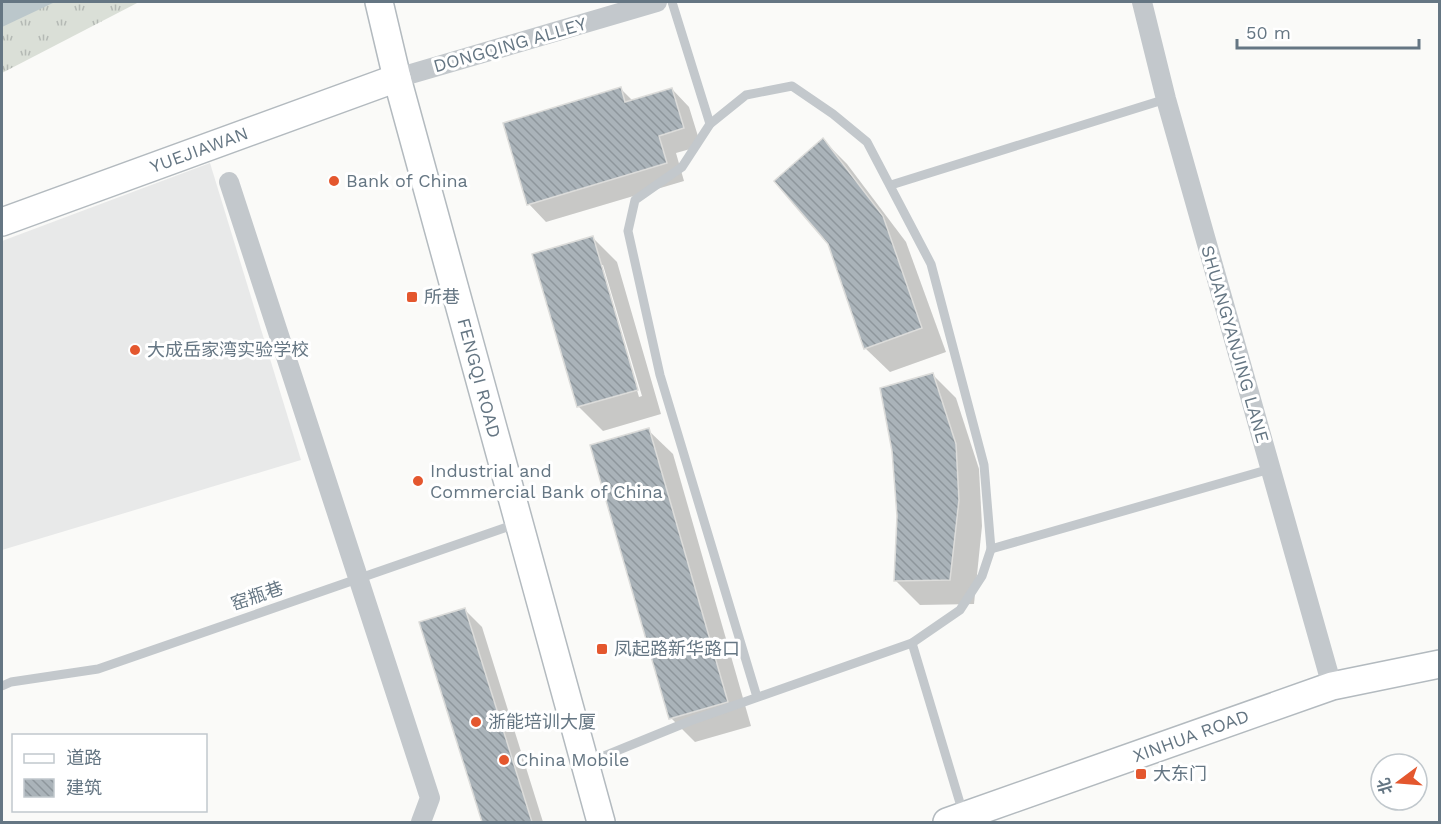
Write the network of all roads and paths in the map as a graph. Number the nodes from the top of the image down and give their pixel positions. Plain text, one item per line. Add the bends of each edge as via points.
1 (380, 2) edge
2 (657, 2) edge
3 (672, 2) edge
4 (1142, 2) edge
5 (397, 78) junction
6 (1166, 99) junction
7 (710, 124) junction
8 (229, 182) dead end
9 (891, 185) junction
10 (2, 222) edge
11 (1270, 469) junction
12 (519, 523) junction
13 (991, 549) junction
14 (358, 578) junction
15 (912, 643) junction
16 (1440, 664) edge
17 (2, 686) edge
18 (1332, 686) junction
19 (757, 697) junction
20 (585, 764) junction
21 (955, 819) edge
22 (421, 822) edge
23 (601, 822) edge

1 - 5 street, FENGQI ROAD
2 - 5 street, DONGQING ALLEY
3 - 7 lane
4 - 6 street, SHUANGYANJING LANE
5 - 10 street, YUEJIAWAN
5 - 12 street, FENGQI ROAD
6 - 9 lane
6 - 11 street, SHUANGYANJING LANE
7 - 9 lane via 746,95 792,86 867,142
7 - 19 lane via 682,167 635,200 628,231 660,375
8 - 14 street
9 - 13 lane via 931,264 984,465
11 - 13 lane
11 - 18 street, SHUANGYANJING LANE
12 - 14 lane, 窑瓶巷
12 - 20 street, FENGQI ROAD
13 - 15 lane via 982,576 960,610
14 - 17 lane, 窑瓶巷 via 98,669
14 - 22 street via 430,798
15 - 19 lane
15 - 21 lane
16 - 18 street, XINHUA ROAD
18 - 21 street, XINHUA ROAD
19 - 20 lane
20 - 23 street, FENGQI ROAD

